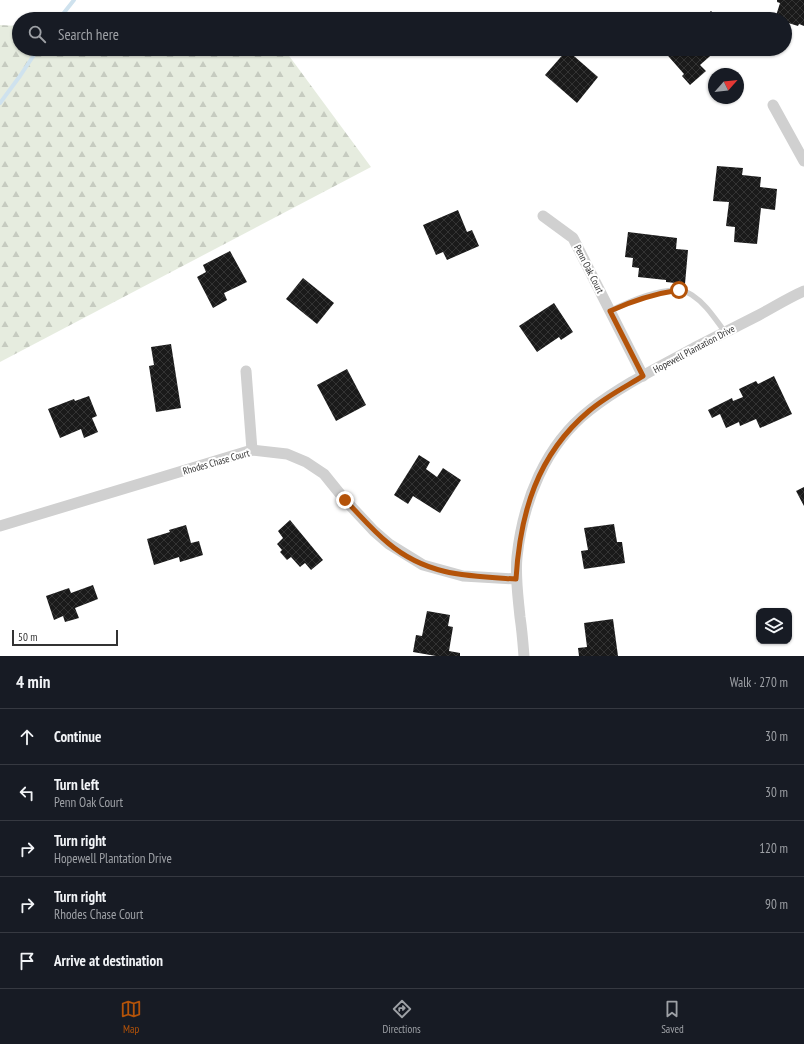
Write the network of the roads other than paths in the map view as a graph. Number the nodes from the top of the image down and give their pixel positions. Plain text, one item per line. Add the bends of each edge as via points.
1 (773, 105) dead end
2 (804, 161) edge
3 (543, 216) dead end
4 (804, 291) edge
5 (610, 311) junction
6 (725, 332) junction
7 (246, 371) dead end
8 (643, 376) junction
9 (252, 450) junction
10 (0, 526) edge
11 (516, 579) junction
12 (524, 656) edge

1 - 2 street
3 - 5 street, Penn Oak Court via 573,238
4 - 6 street, Hopewell Plantation Drive
5 - 6 lane via 653,294 679,290 692,294 705,305
5 - 8 street, Penn Oak Court
6 - 8 street, Hopewell Plantation Drive
7 - 9 street
8 - 11 street, Hopewell Plantation Drive via 590,410 548,457 538,476 524,517
9 - 10 street, Rhodes Chase Court
9 - 11 street, Rhodes Chase Court via 287,454 324,474 374,531 423,566 463,576
11 - 12 street, Hopewell Plantation Drive

